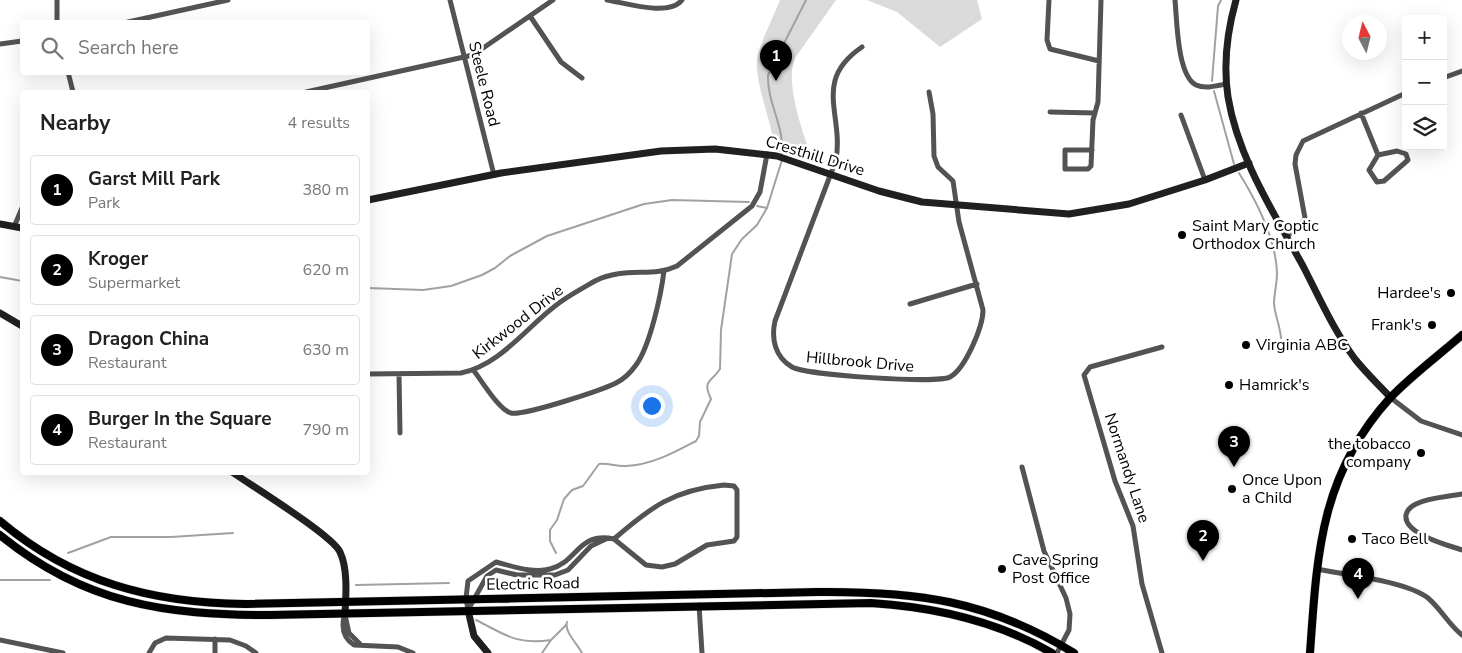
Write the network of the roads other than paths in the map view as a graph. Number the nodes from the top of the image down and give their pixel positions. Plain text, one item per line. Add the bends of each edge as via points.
1 (57, 0) edge
2 (228, 0) edge
3 (450, 0) edge
4 (552, 0) edge
5 (607, 0) edge
6 (682, 0) edge
7 (1049, 0) edge
8 (1101, 0) edge
9 (1175, 0) edge
10 (1236, 0) edge
11 (530, 16) junction
12 (57, 20) edge
13 (137, 20) edge
14 (20, 41) edge
15 (0, 44) edge
16 (862, 47) dead end
17 (465, 58) junction
18 (1100, 61) junction
19 (1462, 71) edge
20 (69, 75) edge
21 (1447, 77) edge
22 (582, 78) dead end
23 (1226, 84) junction
24 (72, 90) edge
25 (315, 90) edge
26 (929, 92) dead end
27 (1402, 95) edge
28 (1050, 112) dead end
29 (1095, 113) junction
30 (1361, 113) junction
31 (1181, 115) dead end
32 (1092, 150) junction
33 (767, 154) junction
34 (1378, 155) junction
35 (1249, 163) junction
36 (494, 175) junction
37 (831, 175) junction
38 (1205, 180) junction
39 (370, 200) edge
40 (957, 204) junction
41 (20, 213) edge
42 (0, 224) edge
43 (14, 227) junction
44 (20, 228) edge
45 (1287, 236) junction
46 (664, 271) junction
47 (977, 284) junction
48 (910, 304) dead end
49 (0, 313) edge
50 (20, 325) edge
51 (1462, 335) edge
52 (1162, 347) dead end
53 (474, 371) junction
54 (370, 374) edge
55 (399, 374) junction
56 (1391, 398) junction
57 (400, 433) dead end
58 (1462, 435) edge
59 (1022, 467) dead end
60 (236, 475) edge
61 (1462, 494) edge
62 (0, 521) edge
63 (0, 535) edge
64 (614, 539) junction
65 (1462, 550) edge
66 (1316, 569) junction
67 (470, 598) junction
68 (346, 602) junction
69 (699, 605) junction
70 (468, 610) junction
71 (345, 613) junction
72 (1462, 635) edge
73 (215, 639) junction
74 (0, 640) edge
75 (1062, 646) junction
76 (63, 653) edge
77 (149, 653) edge
78 (215, 653) edge
79 (256, 653) edge
80 (413, 653) edge
81 (488, 653) edge
82 (702, 653) edge
83 (1052, 653) edge
84 (1057, 653) edge
85 (1074, 653) edge
86 (1162, 653) edge
87 (1310, 653) edge

1 - 12 street
2 - 13 street
3 - 17 street, Steele Road
4 - 11 street
5 - 6 street via 666,9
7 - 18 street via 1047,40 1050,48
8 - 18 street
9 - 23 street via 1182,63 1187,77 1201,86
10 - 23 street via 1226,50
11 - 17 street
11 - 22 street via 561,62
14 - 15 street
16 - 37 street, Hillbrook Drive via 841,66 834,84 832,103 838,138
17 - 25 street
17 - 36 street, Steele Road
18 - 29 street
19 - 21 street
20 - 24 street
23 - 35 street via 1232,117
26 - 40 street, Hillbrook Drive via 934,156 938,167 953,180
27 - 30 street
28 - 29 street
29 - 32 street
30 - 34 street
30 - 45 street via 1308,137 1299,146 1295,164 1305,218 1299,228
31 - 38 street
32 - 32 street via 1090,168 1065,169 1065,150
33 - 36 street, Cresthill Drive via 733,150 661,151
33 - 37 street, Cresthill Drive
33 - 46 street, Kirkwood Drive via 760,192 752,206 686,261
34 - 34 street via 1397,151 1406,154 1408,160 1384,181 1377,182 1369,170
35 - 38 street, Cresthill Drive
35 - 45 street
36 - 39 street, Cresthill Drive
37 - 40 street, Cresthill Drive via 906,198
37 - 47 street, Hillbrook Drive via 775,321 773,335 777,352 791,367 817,374 936,381 951,377 982,325 983,310
38 - 40 street, Cresthill Drive via 1129,204 1088,212 1052,214
40 - 47 street, Hillbrook Drive
41 - 43 street
42 - 43 street
43 - 44 street
45 - 56 street via 1346,345
46 - 53 street, Kirkwood Drive via 618,273 596,280 559,303 498,356
46 - 53 street via 642,356 617,382 514,413 503,408
47 - 48 street
49 - 50 street
51 - 56 main road
52 - 86 street, Normandy Lane via 1090,367 1084,375 1115,480 1133,526 1142,584
53 - 55 street, Kirkwood Drive
54 - 55 street, Kirkwood Drive
55 - 57 street
56 - 58 street via 1421,421
56 - 66 main road via 1353,450 1343,470 1326,515
59 - 75 street via 1044,551 1069,608 1069,630
60 - 68 street via 333,543 343,562
61 - 65 street via 1418,503 1406,515 1415,532
62 - 68 main road, Electric Road via 44,553 81,573 148,596 211,604
63 - 71 main road, Electric Road via 33,559 82,585 148,607 213,615
64 - 64 street via 649,511 680,493 724,485 738,490 736,539 731,542 706,545 675,564 662,567 646,566
64 - 67 street via 608,538 591,546 568,570 555,575 517,576 496,570 487,576 480,592
64 - 67 street via 593,538 560,565 542,571 496,562 468,582
66 - 72 street via 1419,592
66 - 87 main road
67 - 68 main road, Electric Road
67 - 70 street
67 - 75 main road, Electric Road via 893,593 936,598 983,611
68 - 71 street
69 - 70 main road, Electric Road
69 - 82 street
69 - 83 main road, Electric Road via 871,603 918,607 982,622
70 - 71 main road, Electric Road
70 - 81 street via 474,636
71 - 80 street via 342,622 344,633 354,645 398,647
73 - 77 street via 166,638 155,643
73 - 78 street
73 - 79 street via 239,642
74 - 76 street
75 - 84 street
75 - 85 main road, Electric Road

